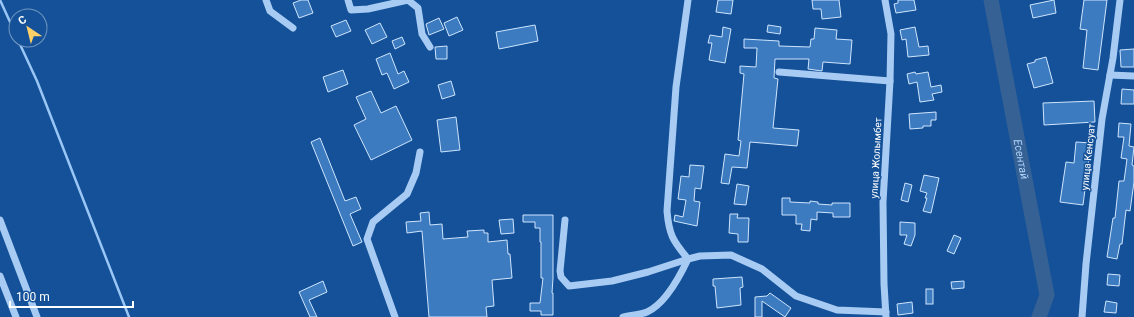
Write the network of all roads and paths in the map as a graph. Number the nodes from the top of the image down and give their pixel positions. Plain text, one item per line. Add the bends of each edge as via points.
1 (266, 0) edge
2 (348, 0) edge
3 (688, 0) edge
4 (885, 0) edge
5 (1120, 0) edge
6 (293, 28) dead end
7 (430, 47) dead end
8 (779, 72) dead end
9 (1110, 75) junction
10 (1134, 76) edge
11 (890, 81) junction
12 (420, 152) dead end
13 (0, 220) edge
14 (565, 220) dead end
15 (688, 259) junction
16 (0, 276) edge
17 (886, 315) edge
18 (16, 317) edge
19 (38, 317) edge
20 (394, 317) edge
21 (623, 317) edge
22 (1082, 317) edge

1 - 6 street via 270,11
2 - 7 street via 351,10 408,0 418,8 422,34
3 - 15 street via 676,87 667,211 669,229 674,242
4 - 11 street, улица Жолымбет via 891,34
5 - 9 street, улица Кенсуат
8 - 11 street
9 - 10 street
9 - 22 street, улица Кенсуат via 1102,118
11 - 17 street, улица Жолымбет via 883,202
12 - 20 street via 416,173 407,194 373,222 366,239
13 - 19 street
14 - 15 street via 560,271 561,277 569,286 612,281
15 - 17 street via 731,255 762,269 796,296 837,310
15 - 21 street via 679,279 660,302 648,312
16 - 18 street

